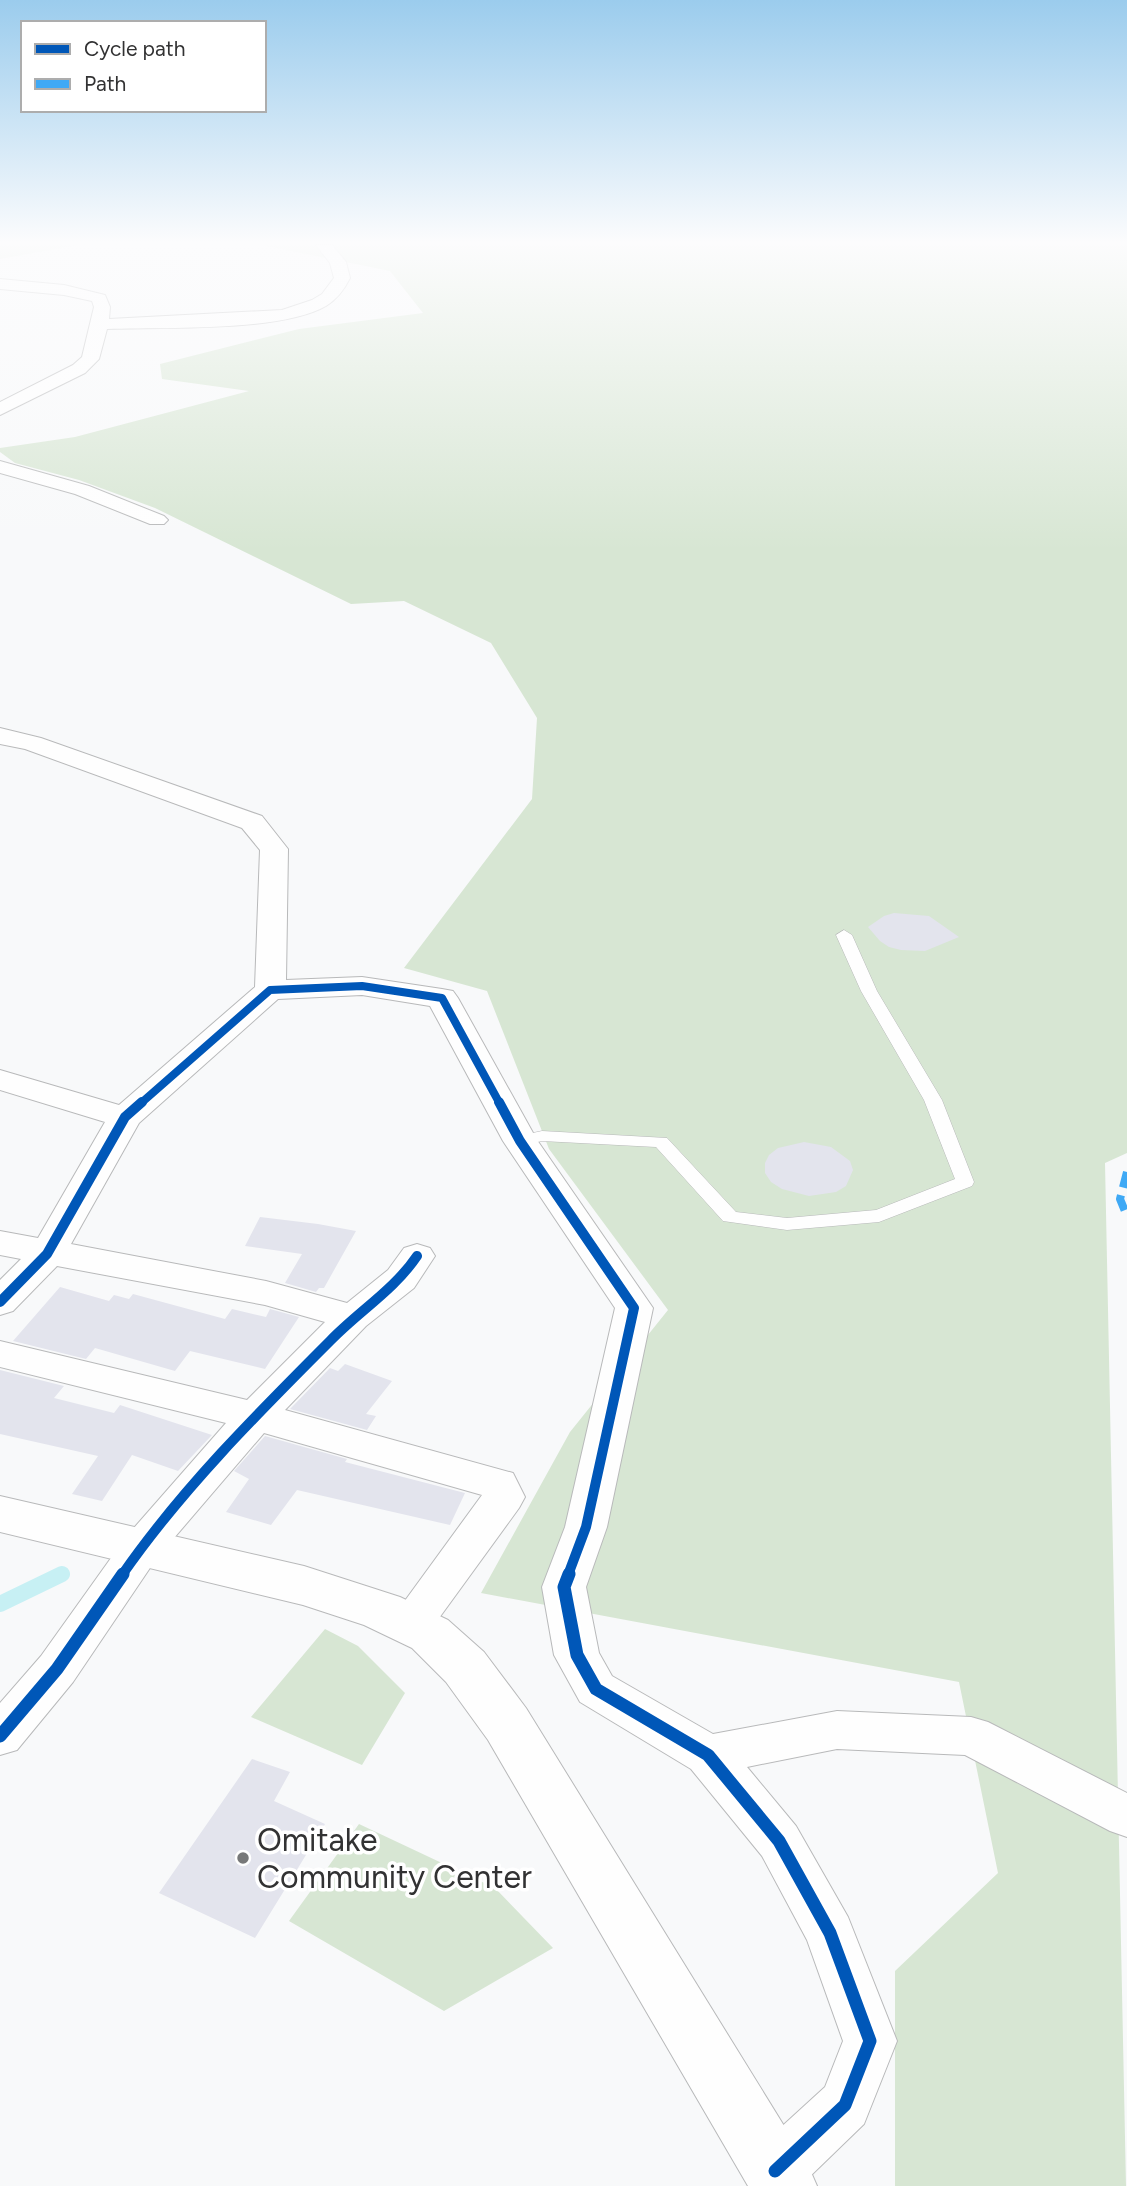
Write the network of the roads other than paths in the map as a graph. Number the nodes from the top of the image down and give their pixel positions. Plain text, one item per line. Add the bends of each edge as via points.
1 (93, 347) edge
2 (1, 407) edge
3 (0, 467) edge
4 (157, 520) dead end
5 (0, 736) edge
6 (844, 935) dead end
7 (270, 990) junction
8 (0, 1080) edge
9 (125, 1117) junction
10 (520, 1141) junction
11 (0, 1244) edge
12 (47, 1254) junction
13 (417, 1256) dead end
14 (0, 1302) edge
15 (354, 1317) junction
16 (0, 1354) edge
17 (255, 1416) junction
18 (0, 1514) edge
19 (141, 1548) junction
20 (410, 1625) junction
21 (0, 1736) edge
22 (708, 1755) junction
23 (1127, 1816) edge
24 (779, 2178) edge

1 - 2 street via 90,359 79,369
3 - 4 street via 82,490
5 - 7 street via 32,743 252,822 274,849
6 - 10 lane via 869,990 933,1100 965,1182 879,1216 787,1224 730,1217 661,1142 542,1136
7 - 9 street
7 - 10 street via 362,986 442,998
8 - 9 street
9 - 12 street
10 - 22 street via 634,1308 586,1527 564,1587 577,1655 596,1689
11 - 12 street
12 - 14 street
12 - 15 street via 266,1293
13 - 15 street via 401,1279
15 - 17 street
16 - 17 street
17 - 19 street
17 - 20 street via 498,1484 504,1497
18 - 19 street
19 - 20 street via 304,1586
19 - 21 street via 57,1669
20 - 24 street via 430,1634 465,1667 507,1724
22 - 23 street via 838,1730 971,1736
22 - 24 street via 786,1853 830,1933 870,2041 845,2105

